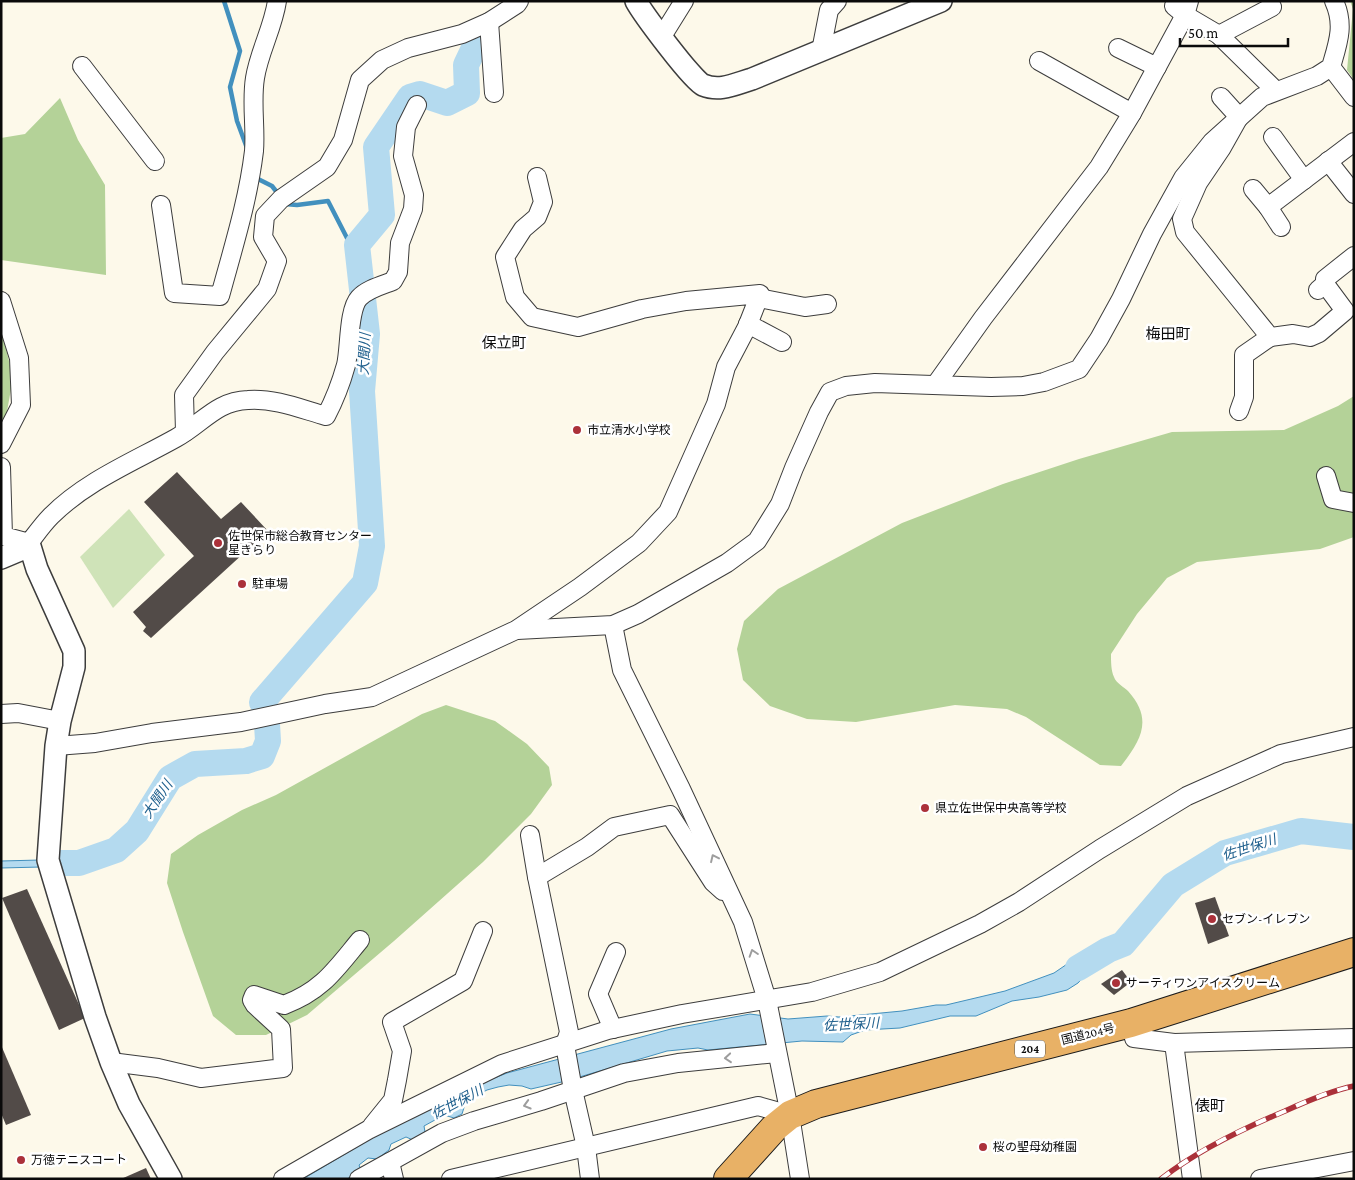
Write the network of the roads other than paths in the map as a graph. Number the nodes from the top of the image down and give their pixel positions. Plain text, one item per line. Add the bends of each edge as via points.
1 (277, 1) edge
2 (519, 1) edge
3 (636, 1) edge
4 (684, 1) edge
5 (836, 1) edge
6 (941, 1) edge
7 (1334, 1) edge
8 (1183, 7) edge
9 (1272, 7) dead end
10 (489, 22) junction
11 (1219, 35) junction
12 (662, 38) junction
13 (1118, 48) dead end
14 (821, 51) junction
15 (1039, 61) dead end
16 (82, 66) dead end
17 (1157, 67) junction
18 (1331, 67) junction
19 (1276, 91) junction
20 (494, 93) dead end
21 (1221, 97) dead end
22 (1354, 97) edge
23 (417, 105) dead end
24 (1132, 113) junction
25 (1239, 117) junction
26 (1281, 140) dead end
27 (1354, 142) edge
28 (155, 161) dead end
29 (1328, 161) junction
30 (537, 177) dead end
31 (1304, 180) junction
32 (1253, 189) dead end
33 (1354, 194) edge
34 (161, 204) dead end
35 (1268, 207) junction
36 (1281, 227) dead end
37 (1354, 256) edge
38 (758, 298) junction
39 (1, 301) edge
40 (827, 304) dead end
41 (748, 324) junction
42 (1270, 337) junction
43 (782, 342) dead end
44 (936, 384) junction
45 (1239, 411) dead end
46 (185, 432) junction
47 (1, 444) edge
48 (1, 466) edge
49 (1326, 476) dead end
50 (1354, 503) edge
51 (29, 543) junction
52 (1, 558) edge
53 (613, 625) junction
54 (516, 630) junction
55 (1, 714) edge
56 (60, 721) junction
57 (1354, 737) edge
58 (56, 746) junction
59 (530, 836) dead end
60 (537, 877) junction
61 (735, 902) junction
62 (483, 931) dead end
63 (360, 940) dead end
64 (616, 952) dead end
65 (1354, 952) edge
66 (767, 1000) junction
67 (1131, 1023) junction
68 (613, 1029) junction
69 (1354, 1038) edge
70 (1174, 1043) junction
71 (565, 1045) junction
72 (776, 1048) junction
73 (111, 1062) junction
74 (573, 1090) junction
75 (790, 1115) junction
76 (368, 1130) junction
77 (586, 1148) junction
78 (1354, 1160) edge
79 (390, 1162) junction
80 (171, 1179) edge
81 (283, 1179) edge
82 (359, 1179) edge
83 (394, 1179) edge
84 (450, 1179) edge
85 (590, 1179) edge
86 (728, 1179) edge
87 (800, 1179) edge
88 (1192, 1179) edge
89 (1260, 1179) edge

1 - 34 street via 255,78 254,148 247,196 220,296 174,293
2 - 10 street
3 - 12 street
4 - 12 street
5 - 14 street via 829,10
6 - 14 street
7 - 18 street via 1339,12 1340,35
8 - 11 street
8 - 17 street
9 - 11 street
10 - 20 street
10 - 46 street via 462,34 408,48 382,60 360,80 343,140 328,167 285,196 265,216 263,237 277,262 267,289 184,394
11 - 19 street
12 - 14 street via 701,85 716,88 734,85
13 - 17 street
15 - 24 street
16 - 28 street
17 - 24 street
18 - 19 street via 1317,76
18 - 22 street
19 - 25 street via 1262,97
21 - 25 street
23 - 46 street via 406,127 403,156 414,195 413,209 400,244 398,272 394,282 360,297 354,306 346,364 337,395 326,416 269,401 247,400 220,407
24 - 44 street via 1100,167
25 - 42 street via 1198,183 1182,219 1185,232
25 - 44 street via 1212,142 1183,178 1117,307 1079,369 1023,386
26 - 31 street
27 - 29 street
29 - 31 street
29 - 33 street
30 - 38 street via 542,202 536,217 523,229 505,258 515,297 532,317 578,327 642,308 760,294
31 - 35 street
32 - 35 street
35 - 36 street
37 - 42 street via 1325,278 1321,287 1344,311 1319,334
38 - 40 street via 805,307
38 - 41 street
39 - 47 street via 19,358 21,405
41 - 43 street
41 - 54 street via 726,368 716,404 668,512 640,543
42 - 45 street via 1244,355 1244,397
44 - 53 street via 875,383 846,386 830,392 780,504 758,541 727,563
46 - 51 street via 78,493 50,517
48 - 51 street via 3,536
49 - 50 street via 1333,499
51 - 52 street
51 - 56 street via 37,569 74,651 74,667
53 - 54 street
61 -> 53 street via 622,670
54 - 58 street via 372,697 240,722
55 - 56 street via 18,713
56 - 58 street
57 - 66 street via 1281,754 1187,796 1019,902 880,972 812,992
58 - 73 street via 48,860
59 - 60 street
60 - 61 street via 614,827 670,815 713,882
60 - 71 street via 569,1032
66 -> 61 street
62 - 76 street via 463,981 392,1022 402,1051 394,1093
63 - 73 street via 328,979 306,995 284,1004 254,995 255,1005 281,1029 283,1068 201,1078
64 - 68 street via 598,994
65 - 67 highway, 国道204号 / 204
66 - 68 street
66 - 72 street
67 - 70 street via 1134,1038
67 - 75 highway, 国道204号 / 204 via 816,1104
68 - 71 street
69 - 70 street
70 - 88 street
71 - 74 street
71 - 76 street via 502,1064
72 -> 74 street via 624,1073
72 - 75 street
73 - 80 street via 129,1104
74 - 77 street
74 -> 79 street via 442,1133
75 - 77 street via 758,1106
75 - 86 highway, 国道204号 / 204
75 - 87 street
76 - 81 street
77 - 84 street
77 - 85 street
78 - 89 street
79 - 82 street
79 - 83 street

